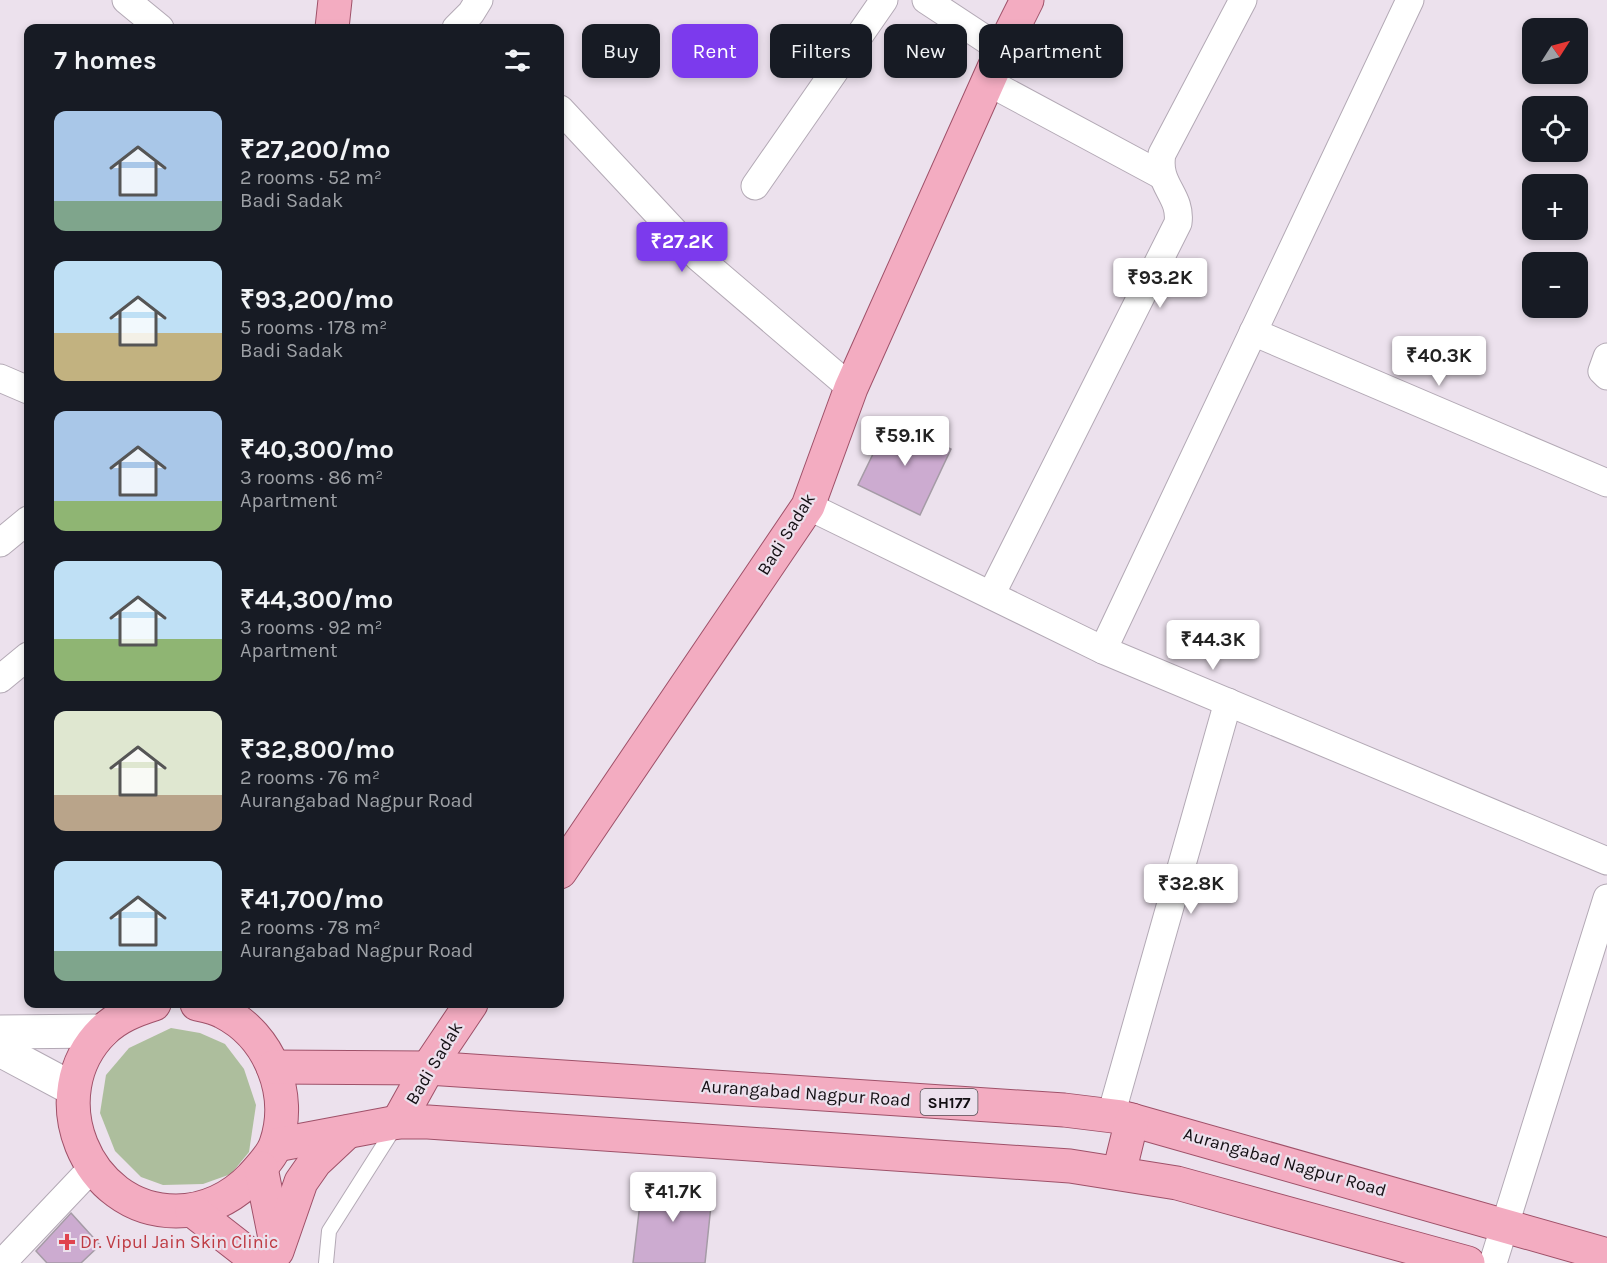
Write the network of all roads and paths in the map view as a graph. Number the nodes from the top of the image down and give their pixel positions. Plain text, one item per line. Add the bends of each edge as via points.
1 (126, 0) edge
2 (335, 0) edge
3 (884, 0) edge
4 (926, 0) edge
5 (1027, 0) edge
6 (1243, 0) edge
7 (1410, 0) edge
8 (155, 24) edge
9 (332, 24) edge
10 (1015, 24) edge
11 (979, 35) edge
12 (990, 78) edge
13 (988, 82) junction
14 (564, 113) edge
15 (1161, 175) junction
16 (754, 186) dead end
17 (1253, 332) junction
18 (1607, 357) edge
19 (1607, 376) edge
20 (0, 378) edge
21 (24, 388) edge
22 (851, 388) junction
23 (1607, 483) edge
24 (808, 506) junction
25 (24, 523) edge
26 (0, 543) edge
27 (991, 595) junction
28 (1103, 650) junction
29 (24, 659) edge
30 (0, 679) edge
31 (1228, 702) junction
32 (1607, 861) edge
33 (564, 866) edge
34 (1607, 898) edge
35 (142, 1008) edge
36 (211, 1008) edge
37 (468, 1008) edge
38 (103, 1031) junction
39 (0, 1032) edge
40 (0, 1050) edge
41 (273, 1067) junction
42 (428, 1068) junction
43 (73, 1089) junction
44 (1121, 1118) junction
45 (398, 1122) junction
46 (347, 1132) junction
47 (268, 1156) junction
48 (92, 1168) junction
49 (1119, 1173) junction
50 (192, 1210) junction
51 (1505, 1226) junction
52 (1607, 1255) edge
53 (272, 1259) edge
54 (1462, 1262) edge
55 (2, 1263) edge
56 (326, 1263) edge
57 (1493, 1263) edge

1 - 8 street
2 - 9 main road
3 - 16 street
4 - 11 street
5 - 10 main road, Badi Sadak
6 - 15 street via 1165,147
7 - 17 street
12 - 13 main road, Badi Sadak
13 - 15 street
13 - 22 main road, Badi Sadak
14 - 22 street via 699,258
15 - 27 street via 1177,205 1178,223
17 - 23 street
17 - 28 street
18 - 19 street via 1602,371
20 - 21 street
22 - 24 main road, Badi Sadak
24 - 27 street
24 - 33 main road, Badi Sadak
25 - 26 street
27 - 28 street
28 - 31 street
29 - 30 street
31 - 32 street
31 - 44 street
34 - 51 street
35 - 38 main road
36 - 41 main road via 248,1029
37 - 42 main road, Badi Sadak
38 - 39 main road
38 - 43 main road via 83,1058
40 - 43 main road
41 - 42 main road, Aurangabad Nagpur Road / SH177
41 - 47 main road via 282,1108
42 - 44 main road, Aurangabad Nagpur Road / SH177 via 1064,1110
42 - 45 main road, Badi Sadak
43 - 48 main road via 79,1143
44 - 49 main road
44 - 51 main road, Aurangabad Nagpur Road / SH177 via 1161,1126
45 - 46 main road
45 - 49 main road via 1070,1166
45 - 56 lane via 329,1231
46 - 47 main road
46 - 53 main road via 315,1162 301,1182
47 - 50 main road via 243,1186 218,1203
47 - 53 main road
48 - 50 main road via 114,1190 142,1205
48 - 55 street
49 - 54 main road via 1177,1183
50 - 53 main road
51 - 52 main road, Aurangabad Nagpur Road / SH177
51 - 57 street

